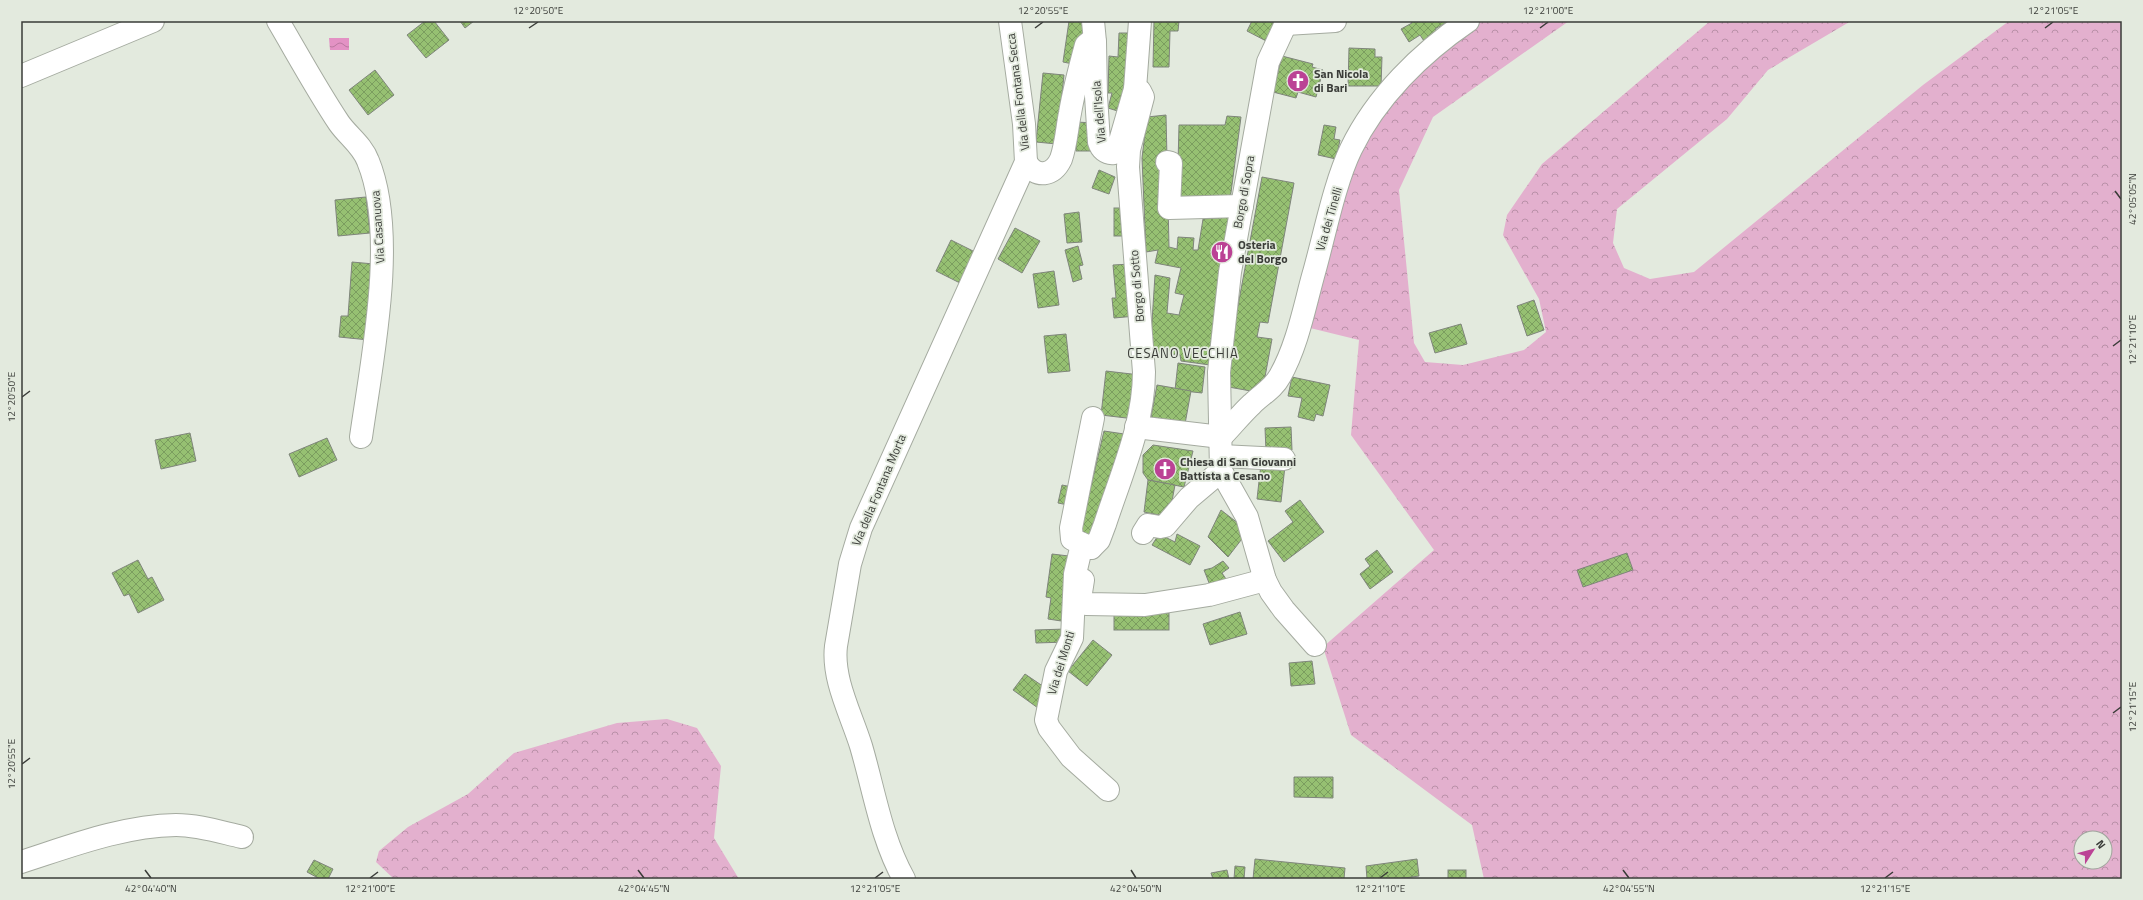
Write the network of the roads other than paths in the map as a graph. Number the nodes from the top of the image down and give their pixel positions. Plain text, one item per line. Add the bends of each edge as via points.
1 (152, 21) edge
2 (278, 21) edge
3 (1010, 21) edge
4 (1140, 21) edge
5 (1335, 21) edge
6 (1468, 21) edge
7 (1286, 22) edge
8 (1094, 31) edge
9 (21, 76) edge
10 (1135, 89) junction
11 (1026, 162) junction
12 (1167, 162) dead end
13 (1242, 206) junction
14 (1093, 418) dead end
15 (1136, 428) junction
16 (362, 437) dead end
17 (1221, 455) junction
18 (1284, 459) dead end
19 (1143, 533) dead end
20 (1086, 546) junction
21 (1265, 580) junction
22 (1315, 645) dead end
23 (1108, 790) dead end
24 (242, 836) dead end
25 (21, 862) edge
26 (904, 879) edge

1 - 9 street
2 - 16 street, Via Casanuova via 339,122 365,154 378,196 381,284
3 - 11 street, Via della Fontana Secca via 1024,124
4 - 10 street, Borgo di Sotto
5 - 7 street
6 - 17 street, Via dei Tinelli via 1445,37 1416,64 1378,106 1364,126 1344,165 1298,332 1284,369 1269,391 1253,403
7 - 13 street, Borgo di Sopra via 1268,62
8 - 10 street, Via dell'Isola via 1099,140 1104,151 1111,153 1118,148
8 - 11 street, Via dell'Isola via 1091,41 1086,44 1075,84 1060,159 1050,170 1040,174 1032,171
10 - 15 street, Borgo di Sotto via 1141,92 1142,97 1135,162 1144,372 1143,397
11 - 26 street, Via della Fontana Morta via 861,528 850,564 835,659 838,677 861,745 887,841
12 - 13 street via 1171,163 1169,208
13 - 17 street, Borgo di Sopra via 1230,272 1221,346
14 - 20 street via 1071,528 1072,539
15 - 17 street
15 - 20 street, Borgo di Sotto via 1100,536
17 - 18 street
17 - 19 street, Via dei Tinelli via 1165,526 1148,525
17 - 21 street via 1247,518
20 - 21 street via 1080,599 1086,604 1145,604 1209,595
20 - 23 street, Via dei Monti via 1075,574 1072,638 1058,664 1046,720 1071,758
21 - 22 street via 1284,610
24 - 25 street via 177,825 151,827 105,835

